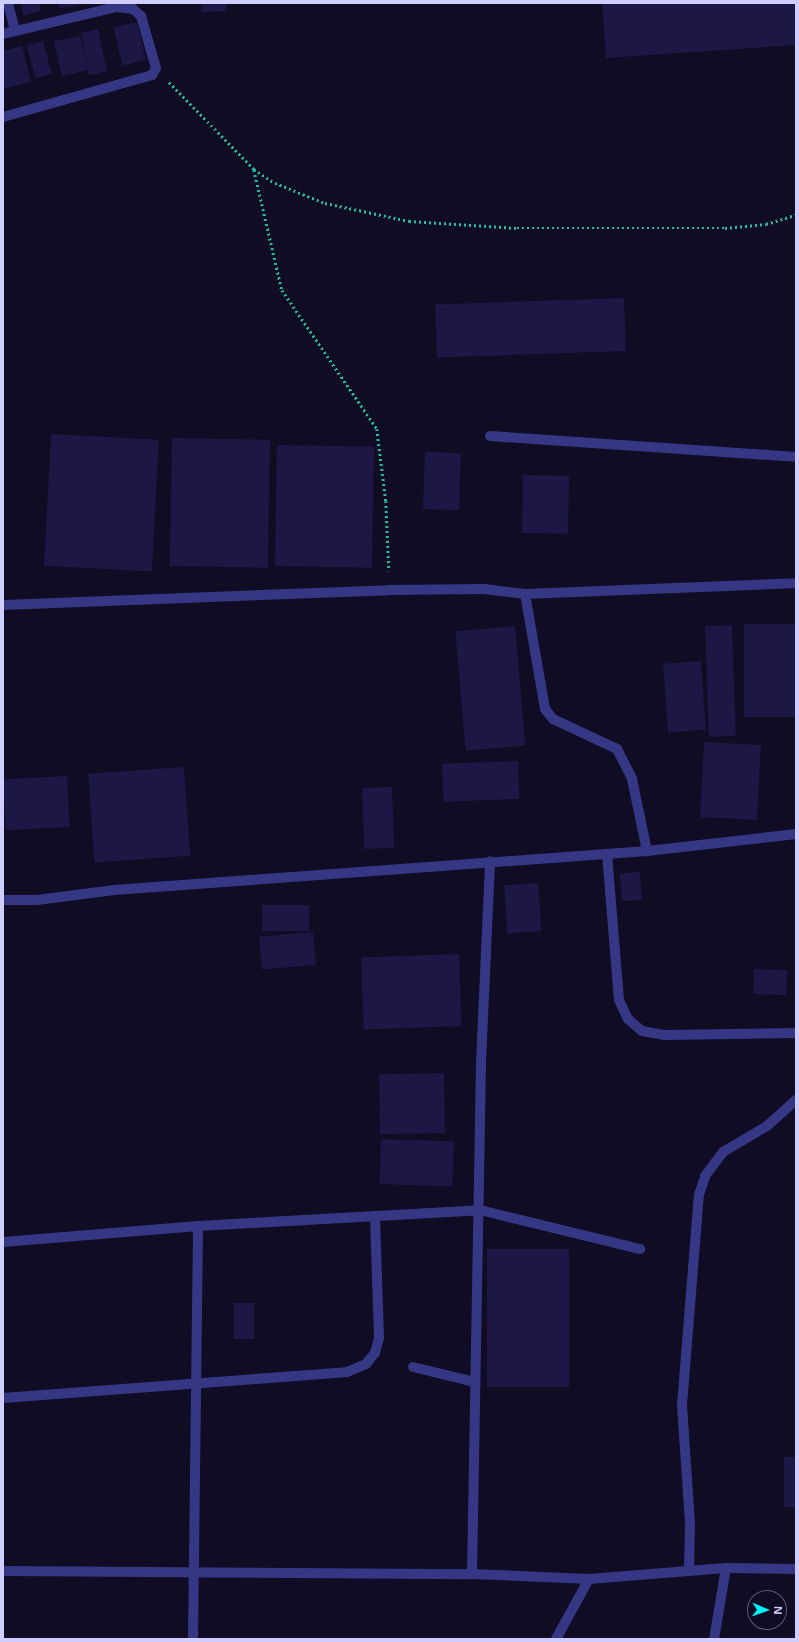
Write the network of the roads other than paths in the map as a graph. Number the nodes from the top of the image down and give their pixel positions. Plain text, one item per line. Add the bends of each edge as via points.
1 (8, 3) edge
2 (115, 5) edge
3 (15, 31) junction
4 (3, 34) edge
5 (3, 118) edge
6 (490, 436) dead end
7 (796, 457) edge
8 (796, 583) edge
9 (525, 594) junction
10 (3, 605) edge
11 (796, 834) edge
12 (647, 851) junction
13 (607, 854) junction
14 (490, 861) junction
15 (3, 900) edge
16 (796, 1033) edge
17 (796, 1100) edge
18 (480, 1210) junction
19 (375, 1216) junction
20 (198, 1226) junction
21 (3, 1242) edge
22 (640, 1249) dead end
23 (413, 1367) dead end
24 (197, 1381) junction
25 (475, 1382) junction
26 (3, 1398) edge
27 (726, 1568) junction
28 (796, 1569) edge
29 (689, 1570) junction
30 (3, 1571) edge
31 (197, 1572) junction
32 (472, 1574) junction
33 (589, 1579) junction
34 (193, 1639) edge
35 (556, 1639) edge
36 (714, 1639) edge

1 - 3 street
2 - 3 street
2 - 5 street via 133,9 142,16 156,68 141,80
3 - 4 street
6 - 7 street
8 - 9 street
9 - 10 street via 484,589 390,590
9 - 12 street via 545,709 553,719 617,749 632,779
11 - 12 street
12 - 13 street
13 - 14 street
13 - 16 street via 619,1000 628,1019 642,1031 664,1035
14 - 15 street via 114,890 37,900
14 - 18 street via 481,1062
17 - 29 street via 767,1126 724,1152 705,1176 699,1195 682,1405 690,1522
18 - 19 street
18 - 22 street
18 - 25 street
19 - 20 street
19 - 24 street via 379,1338 375,1353 366,1364 347,1372
20 - 21 street
20 - 24 street
23 - 25 street
24 - 26 street
24 - 31 street
25 - 32 street
27 - 28 street
27 - 29 street
27 - 36 street
29 - 33 street
30 - 31 street
31 - 32 street
31 - 34 street
32 - 33 street
33 - 35 street

